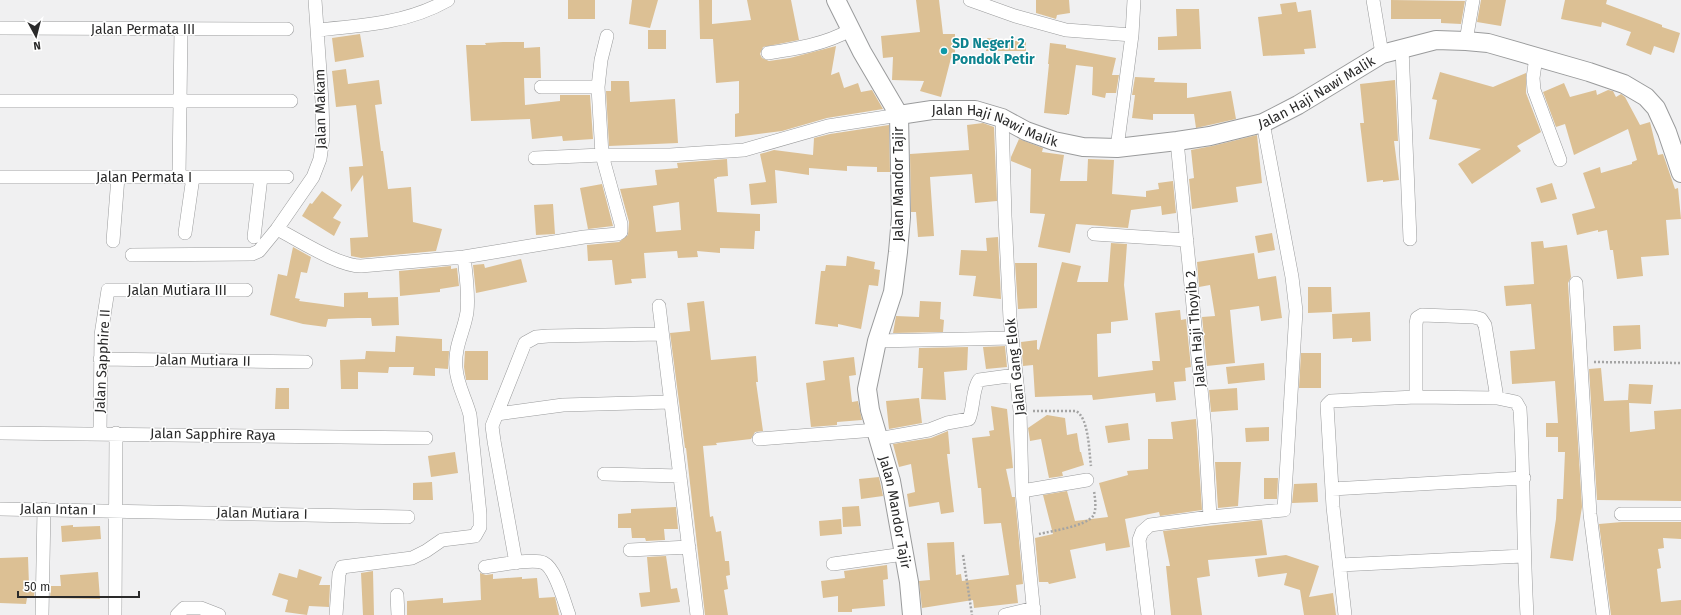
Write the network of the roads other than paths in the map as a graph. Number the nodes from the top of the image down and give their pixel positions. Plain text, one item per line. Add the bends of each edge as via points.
1 (315, 0) edge
2 (448, 0) edge
3 (836, 0) edge
4 (970, 0) edge
5 (1134, 0) edge
6 (1373, 0) edge
7 (1473, 0) edge
8 (0, 28) edge
9 (181, 29) junction
10 (287, 29) dead end
11 (317, 30) junction
12 (850, 30) junction
13 (1132, 35) junction
14 (608, 36) dead end
15 (1466, 41) junction
16 (1402, 48) junction
17 (768, 52) dead end
18 (1382, 54) junction
19 (1536, 57) junction
20 (542, 87) dead end
21 (598, 87) junction
22 (0, 101) edge
23 (291, 101) dead end
24 (180, 102) junction
25 (899, 115) junction
26 (1002, 118) junction
27 (1263, 123) junction
28 (1177, 141) junction
29 (1117, 148) junction
30 (602, 155) junction
31 (535, 158) dead end
32 (1560, 160) dead end
33 (1681, 173) edge
34 (179, 176) junction
35 (261, 176) junction
36 (0, 177) edge
37 (118, 177) junction
38 (193, 177) junction
39 (287, 177) dead end
40 (277, 229) junction
41 (185, 234) dead end
42 (1094, 234) dead end
43 (254, 237) dead end
44 (1187, 240) junction
45 (1410, 240) dead end
46 (113, 242) dead end
47 (132, 255) dead end
48 (464, 257) junction
49 (1576, 282) dead end
50 (108, 290) joint
51 (246, 290) dead end
52 (659, 306) dead end
53 (662, 334) junction
54 (1012, 338) junction
55 (877, 341) junction
56 (100, 359) junction
57 (306, 362) dead end
58 (1016, 375) junction
59 (1416, 397) junction
60 (1497, 398) junction
61 (670, 402) junction
62 (497, 414) junction
63 (0, 433) edge
64 (100, 433) junction
65 (116, 433) junction
66 (877, 434) junction
67 (426, 438) dead end
68 (759, 439) dead end
69 (604, 474) dead end
70 (680, 476) junction
71 (1524, 478) junction
72 (1087, 480) dead end
73 (1332, 489) junction
74 (1022, 491) junction
75 (0, 509) edge
76 (44, 509) junction
77 (115, 510) junction
78 (1621, 514) dead end
79 (1681, 514) edge
80 (408, 517) dead end
81 (1210, 517) junction
82 (689, 548) junction
83 (630, 550) dead end
84 (904, 554) junction
85 (1524, 556) junction
86 (516, 563) junction
87 (833, 564) dead end
88 (1340, 565) junction
89 (485, 567) dead end
90 (398, 594) dead end
91 (1034, 611) edge
92 (42, 615) edge
93 (115, 615) edge
94 (177, 615) edge
95 (219, 615) edge
96 (336, 615) edge
97 (398, 615) edge
98 (569, 615) edge
99 (697, 615) edge
100 (912, 615) edge
101 (1005, 615) edge
102 (1148, 615) edge
103 (1345, 615) edge
104 (1527, 615) edge
105 (1603, 615) edge

1 - 11 street, Jalan Makam
2 - 11 street via 417,14 368,25
3 - 12 main road, Jalan Mandor Tajir
4 - 13 street via 1066,30
5 - 13 street
6 - 18 street
7 - 15 street
8 - 9 street, Jalan Permata III
9 - 10 street, Jalan Permata III
9 - 24 street
11 - 40 street, Jalan Makam via 323,137 320,159 313,177
12 - 17 street via 830,39 790,50
12 - 25 main road, Jalan Mandor Tajir
13 - 29 street
14 - 21 street via 601,60
15 - 16 main road, Jalan Haji Nawi Malik via 1436,40
15 - 19 main road, Jalan Haji Nawi Malik via 1488,43
16 - 18 main road, Jalan Haji Nawi Malik
16 - 45 street
18 - 27 main road, Jalan Haji Nawi Malik
19 - 32 street via 1534,90
19 - 33 main road, Jalan Haji Nawi Malik via 1624,84 1646,97 1656,108
20 - 21 street
21 - 30 street
22 - 24 street
23 - 24 street
24 - 34 street
25 - 26 main road, Jalan Haji Nawi Malik via 950,109 975,110
25 - 30 street via 828,126 744,150 670,155
25 - 55 main road, Jalan Mandor Tajir via 901,217 893,292
26 - 29 main road, Jalan Haji Nawi Malik via 1054,140 1083,147
26 - 54 street, Jalan Gang Elok
27 - 28 main road, Jalan Haji Nawi Malik
27 - 81 street via 1296,311 1284,510
28 - 29 main road, Jalan Haji Nawi Malik
28 - 44 street, Jalan Haji Thoyib 2
30 - 31 street
30 - 48 street via 621,232
34 - 37 street, Jalan Permata I
34 - 38 street, Jalan Permata I
35 - 38 street, Jalan Permata I
35 - 39 street, Jalan Permata I
35 - 43 street
36 - 37 street, Jalan Permata I
37 - 46 street
38 - 41 street
40 - 47 street, Jalan Makam via 259,250 252,254
40 - 48 street via 354,266
42 - 44 street
44 - 81 street, Jalan Haji Thoyib 2 via 1205,430
48 - 96 street via 468,300 455,352 456,369 470,415 480,527 475,536 442,540 412,558 342,567 339,574
49 - 105 street via 1590,514
50 - 51 street, Jalan Mutiara III
50 - 56 street, Jalan Sapphire II
52 - 53 street
53 - 61 street
53 - 62 street via 536,337 524,343
54 - 55 street
54 - 58 street, Jalan Gang Elok
55 - 66 main road, Jalan Mandor Tajir via 867,389
56 - 57 street, Jalan Mutiara II
56 - 64 street, Jalan Sapphire II
58 - 66 street via 979,380 969,420 947,423 929,430
58 - 74 street, Jalan Gang Elok via 1020,411
59 - 60 street
59 - 60 street via 1416,324 1417,318 1422,315 1482,319
59 - 73 street via 1331,401 1327,404
60 - 71 street via 1516,402 1520,409
61 - 62 street via 563,405
61 - 70 street
62 - 86 street via 492,426
63 - 64 street, Jalan Sapphire Raya
64 - 65 street, Jalan Sapphire Raya
65 - 67 street, Jalan Sapphire Raya
65 - 77 street
66 - 68 street
66 - 84 main road, Jalan Mandor Tajir via 891,481
69 - 70 street
70 - 82 street
71 - 73 street
71 - 85 street
72 - 74 street
73 - 88 street
74 - 91 street, Jalan Gang Elok
75 - 76 street, Jalan Intan I
76 - 77 street, Jalan Intan I
76 - 92 street
77 - 80 street, Jalan Mutiara I
77 - 93 street
78 - 79 street
81 - 102 street via 1150,526 1142,532 1139,540
82 - 83 street
82 - 99 street
84 - 87 street
84 - 100 main road, Jalan Mandor Tajir
85 - 88 street
85 - 104 street
86 - 89 street
86 - 98 street via 544,563 554,573
88 - 103 street
90 - 97 street
91 - 101 street
94 - 95 street via 184,608 192,607

